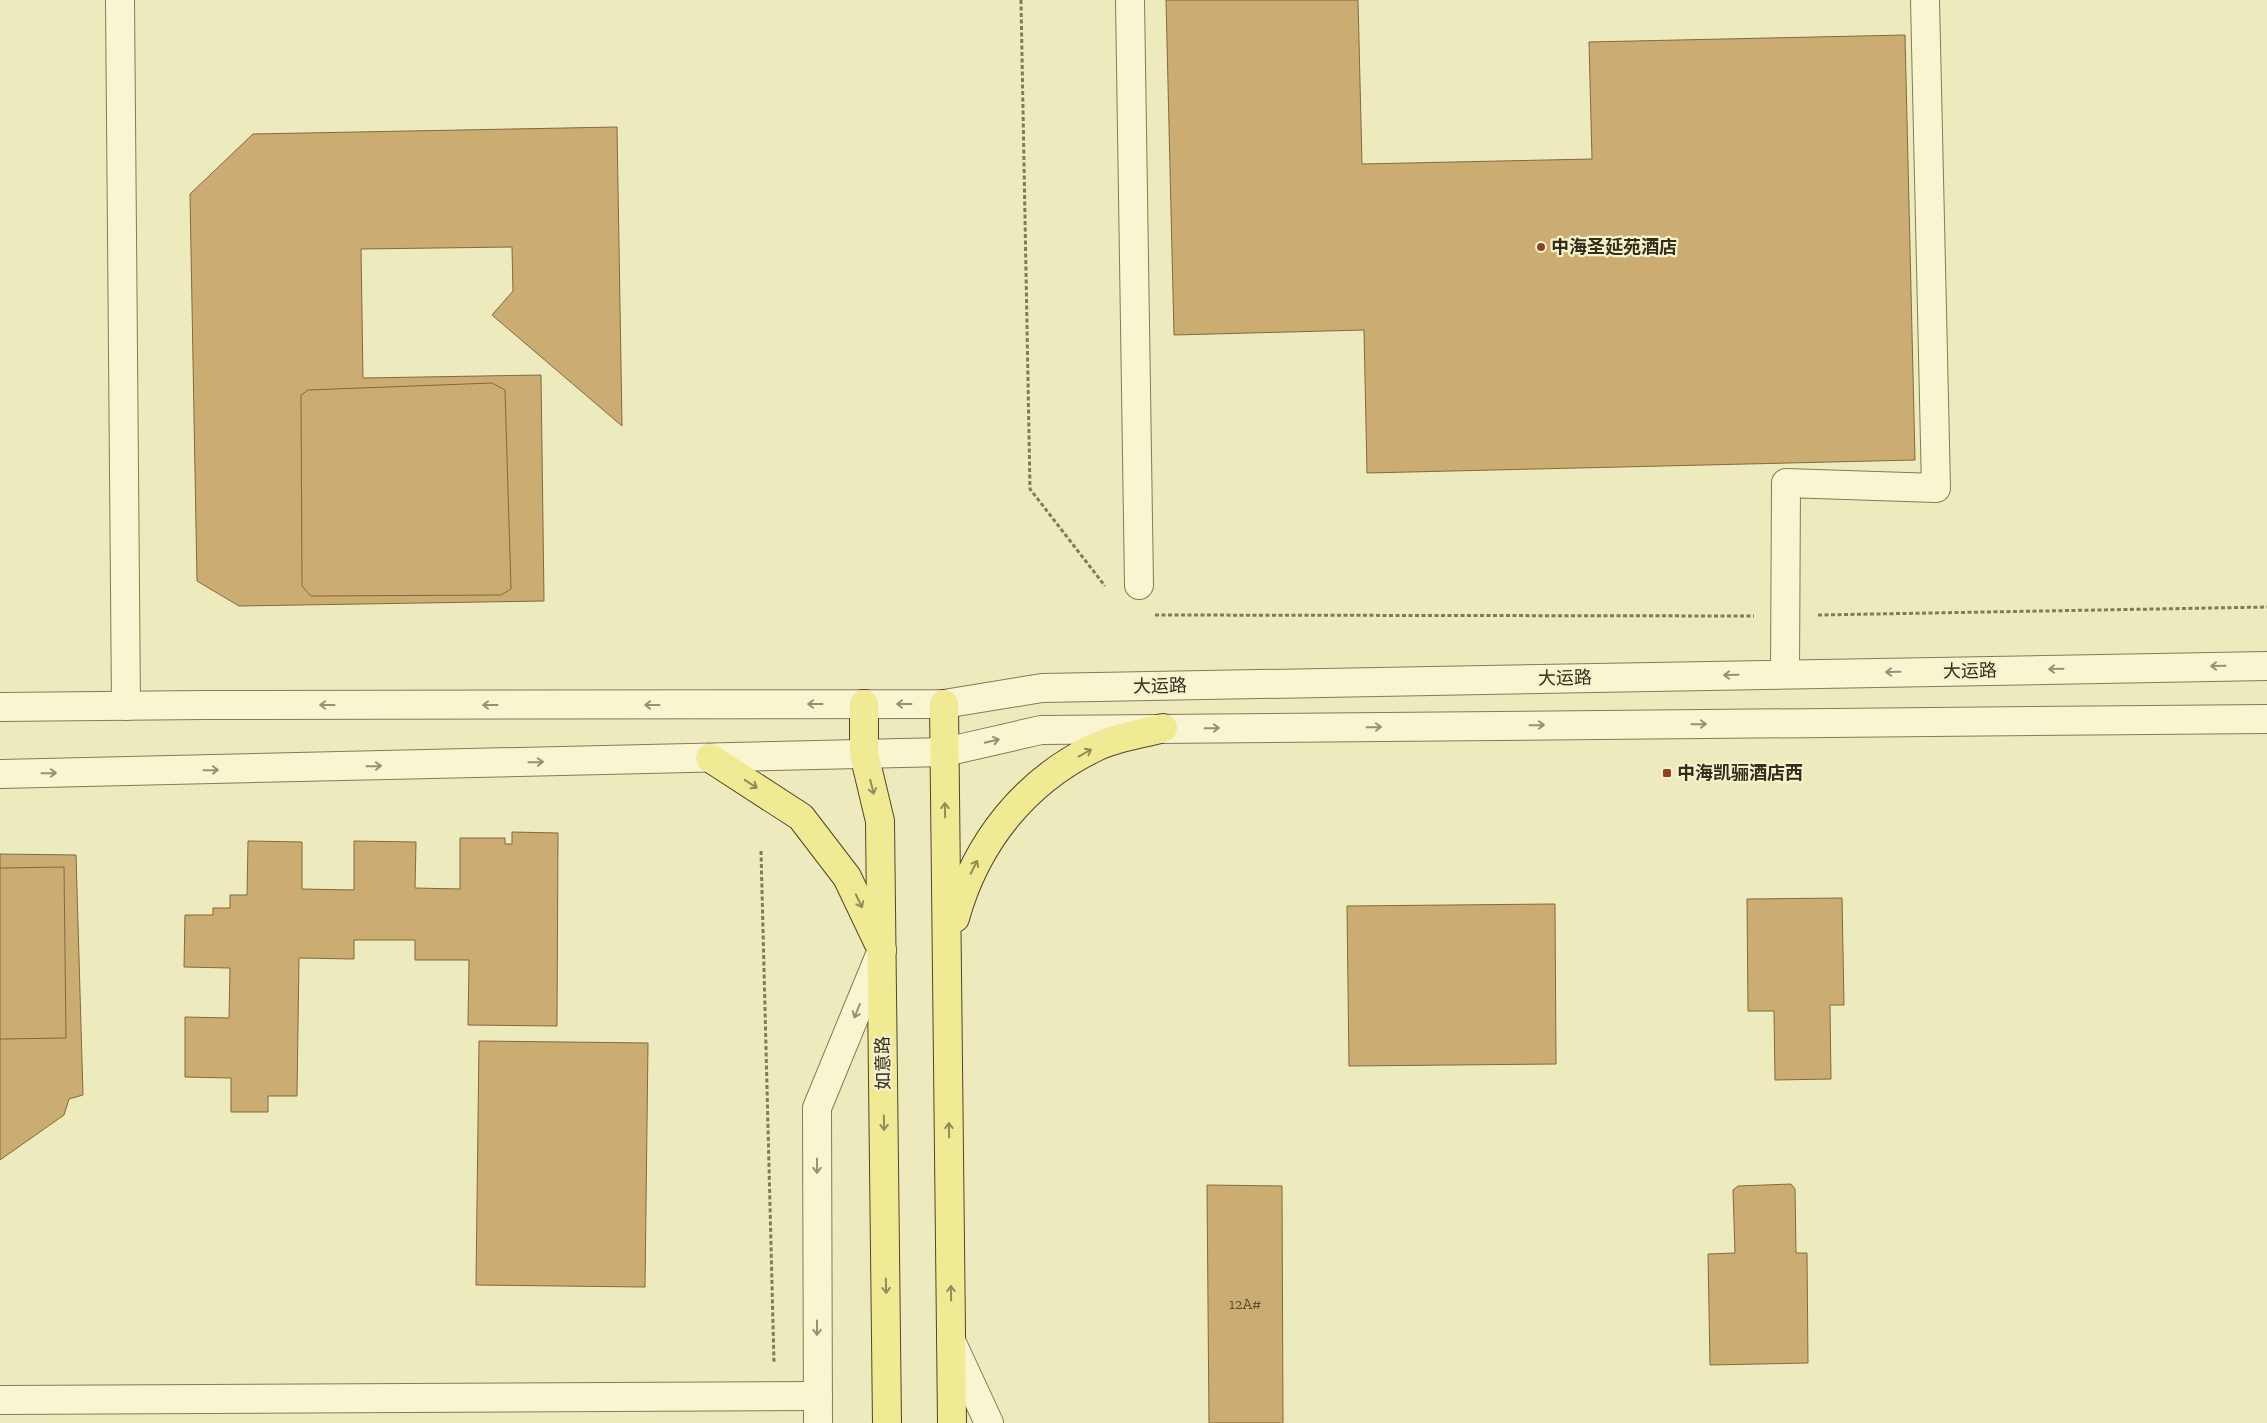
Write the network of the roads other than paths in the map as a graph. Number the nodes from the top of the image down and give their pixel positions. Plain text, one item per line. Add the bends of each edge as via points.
1 (120, 0) edge
2 (1130, 0) edge
3 (1925, 0) edge
4 (1139, 585) dead end
5 (2267, 666) edge
6 (1785, 674) junction
7 (864, 704) junction
8 (944, 704) junction
9 (126, 706) junction
10 (0, 707) edge
11 (2267, 719) edge
12 (1163, 728) junction
13 (945, 752) junction
14 (864, 754) junction
15 (710, 758) junction
16 (0, 774) edge
17 (947, 946) junction
18 (882, 950) junction
19 (951, 1341) junction
20 (818, 1396) junction
21 (0, 1400) edge
22 (818, 1423) edge
23 (887, 1423) edge
24 (952, 1423) edge
25 (989, 1423) edge

1 - 9 street
2 - 4 street
3 - 6 street via 1936,488 1786,483
5 -> 6 street, 大运路
6 -> 8 street, 大运路 via 1042,688
8 -> 7 street, 大运路
7 -> 9 street, 大运路
7 - 14 main road, 如意路
8 - 13 main road
9 - 10 street, 大运路
12 -> 11 street
13 -> 12 street via 1041,730
17 -> 12 main road via 963,887 986,843 1020,800 1056,769 1098,746
13 - 14 street
17 -> 13 main road
14 - 15 street
14 -> 18 main road, 如意路 via 880,820
16 -> 15 street
15 -> 18 main road via 801,817 847,877
19 -> 17 main road
18 -> 20 street via 817,1108
18 -> 23 main road, 如意路
19 - 24 main road
19 - 25 street
20 - 21 street
20 - 22 street

